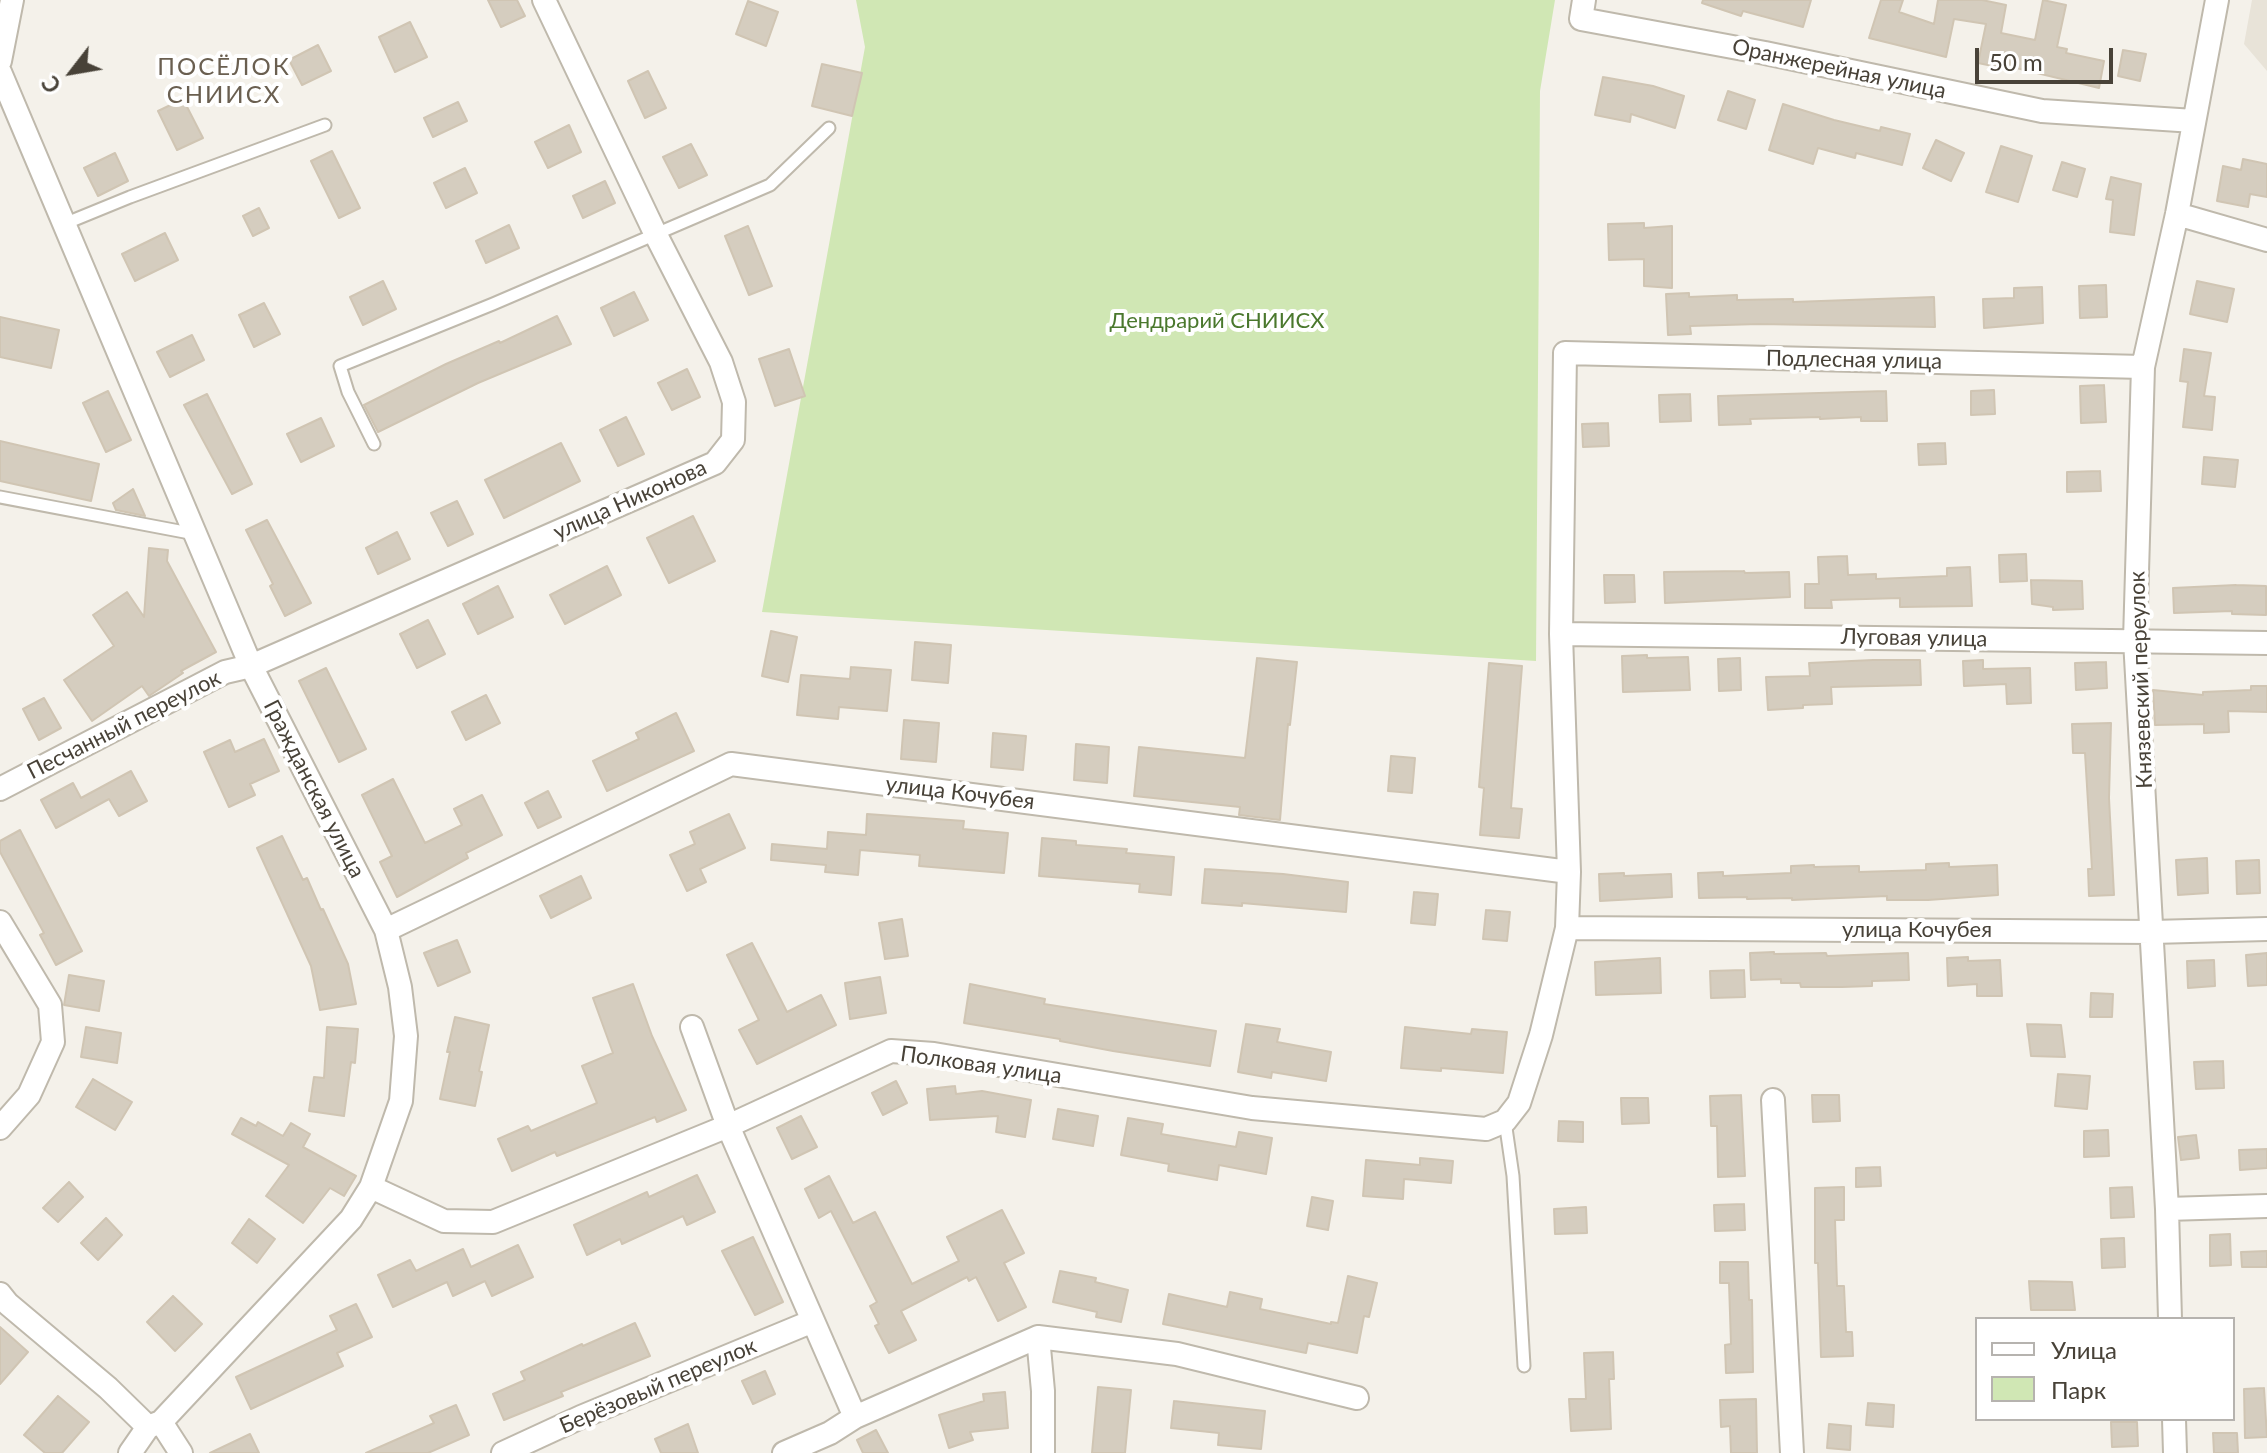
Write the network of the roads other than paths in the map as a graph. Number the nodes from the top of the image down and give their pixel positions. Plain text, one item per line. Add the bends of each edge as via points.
1 (12, 0) edge
2 (544, 0) edge
3 (2217, 0) edge
4 (1582, 9) edge
5 (0, 61) edge
6 (0, 72) edge
7 (2194, 121) junction
8 (325, 125) dead end
9 (829, 128) dead end
10 (2177, 214) junction
11 (64, 224) junction
12 (656, 235) junction
13 (2267, 240) edge
14 (2143, 367) junction
15 (374, 444) dead end
16 (0, 497) edge
17 (195, 534) junction
18 (1561, 634) junction
19 (2135, 640) junction
20 (2267, 643) edge
21 (251, 666) junction
22 (0, 789) edge
23 (1569, 872) junction
24 (0, 922) edge
25 (1567, 928) junction
26 (2267, 929) edge
27 (386, 930) junction
28 (2152, 932) junction
29 (692, 1027) dead end
30 (1773, 1100) dead end
31 (1496, 1125) junction
32 (728, 1126) junction
33 (0, 1128) edge
34 (371, 1187) junction
35 (2267, 1206) edge
36 (2167, 1209) junction
37 (0, 1294) edge
38 (2170, 1317) edge
39 (813, 1321) junction
40 (1038, 1337) junction
41 (1524, 1366) dead end
42 (1357, 1398) dead end
43 (855, 1417) junction
44 (2174, 1421) edge
45 (155, 1425) junction
46 (130, 1453) edge
47 (181, 1453) edge
48 (503, 1453) edge
49 (784, 1453) edge
50 (1043, 1453) edge
51 (1792, 1453) edge
52 (2175, 1453) edge

1 - 5 street
2 - 12 street, улица Никонова
3 - 7 street, Князевский переулок
4 - 7 street, Оранжерейная улица via 2042,111
6 - 11 street, Гражданская улица
7 - 10 street, Князевский переулок
8 - 11 lane
9 - 12 lane via 770,185
10 - 13 street
10 - 14 street, Князевский переулок
11 - 17 street, Гражданская улица
12 - 15 lane via 340,366
12 - 21 street, улица Никонова via 721,362 734,402 733,440 715,463
14 - 18 street, Подлесная улица via 1565,353
14 - 19 street, Князевский переулок
16 - 17 lane
17 - 21 street, Гражданская улица
18 - 19 street, Луговая улица
18 - 23 street
19 - 20 street, Луговая улица
19 - 28 street, Князевский переулок
21 - 22 street, Песчанный переулок via 225,672
21 - 27 street, Гражданская улица
23 - 25 street
23 - 27 street, улица Кочубея via 731,764
24 - 33 street via 50,1005 53,1042 29,1095
25 - 28 street, улица Кочубея
25 - 31 street via 1519,1103
26 - 28 street, улица Кочубея
27 - 34 street, Гражданская улица via 406,1036 401,1101
28 - 36 street, Князевский переулок
29 - 32 street
30 - 51 street
31 - 32 street, Полковая улица via 1252,1108 891,1051
31 - 41 lane via 1513,1176
32 - 34 street, Полковая улица via 493,1222 444,1221
32 - 39 street
34 - 45 street, Гражданская улица via 351,1219
35 - 36 street
36 - 38 street, Князевский переулок
37 - 45 street
39 - 43 street
39 - 48 street, Берёзовый переулок
40 - 42 street via 1177,1354
40 - 43 street
40 - 50 street
43 - 49 street
44 - 52 street
45 - 46 street, Гражданская улица
45 - 47 street

